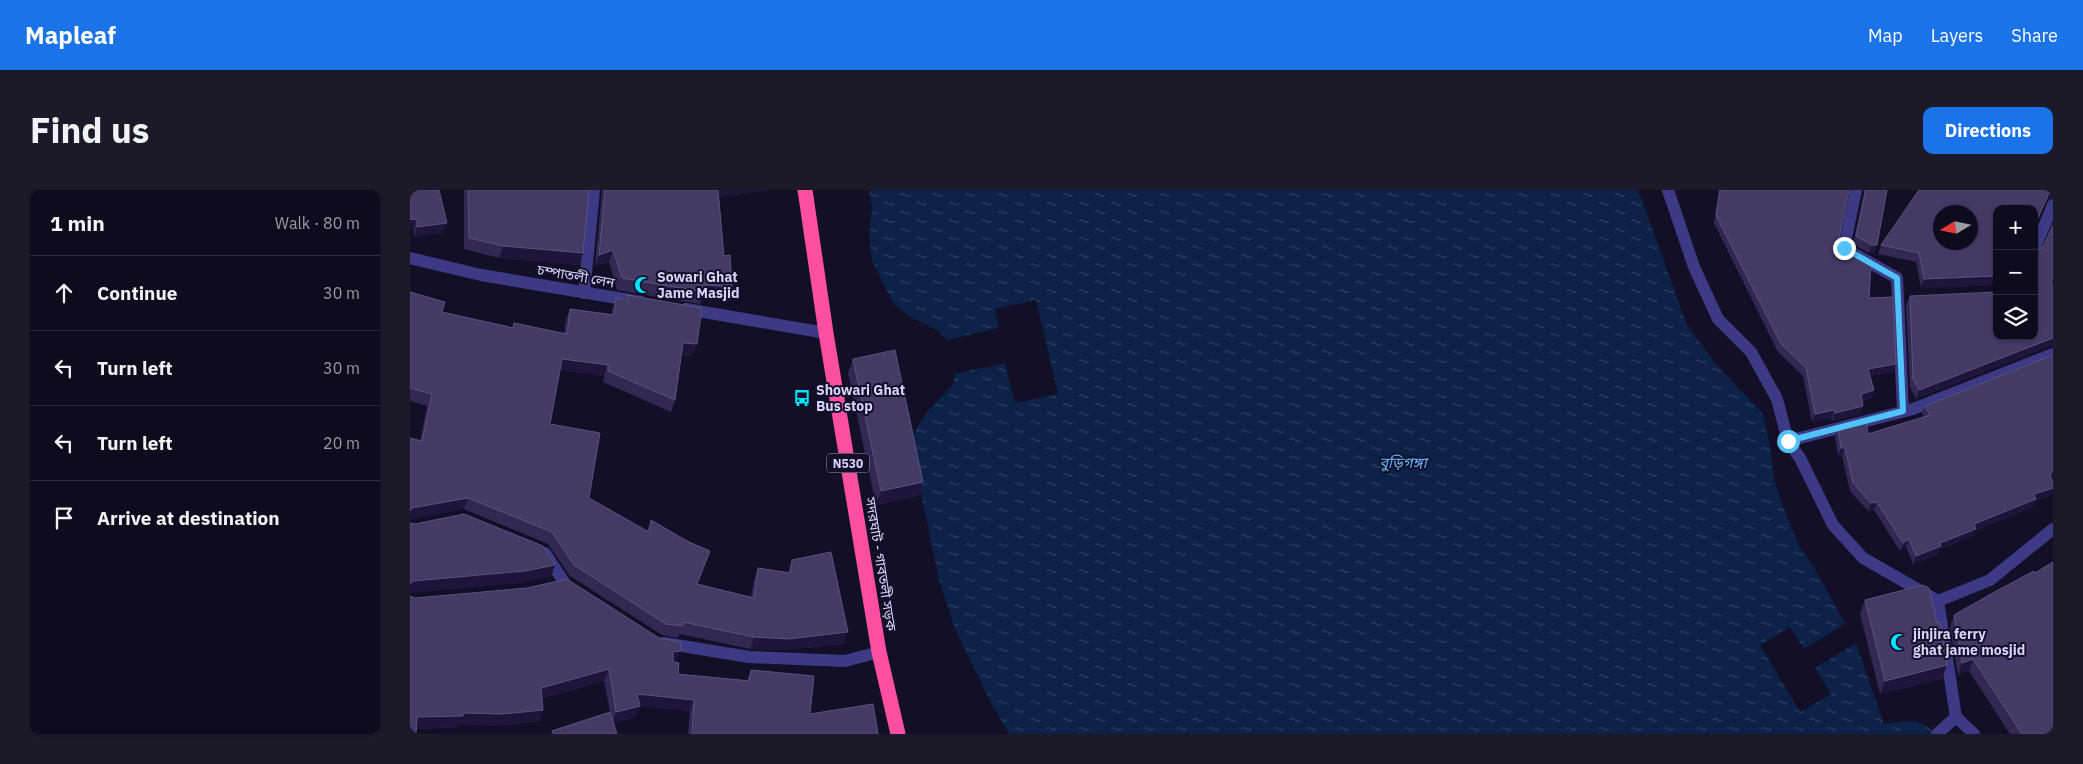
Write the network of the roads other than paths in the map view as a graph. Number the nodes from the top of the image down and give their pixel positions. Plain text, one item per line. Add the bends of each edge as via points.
1 (594, 190) edge
2 (805, 190) edge
3 (1668, 190) edge
4 (1856, 190) edge
5 (2053, 205) edge
6 (2038, 241) edge
7 (410, 258) edge
8 (584, 292) junction
9 (652, 304) edge
10 (672, 307) edge
11 (826, 333) junction
12 (2053, 354) edge
13 (1903, 411) junction
14 (1788, 441) junction
15 (2053, 529) edge
16 (535, 547) edge
17 (547, 586) edge
18 (1938, 601) junction
19 (651, 638) edge
20 (880, 652) junction
21 (1956, 717) junction
22 (898, 734) edge
23 (1937, 734) edge
24 (1974, 734) edge

1 - 8 street
2 - 11 highway, সদরঘাট - গাবতলী সড়ক / N530
3 - 14 street via 1694,267 1718,319 1751,352 1777,399
4 - 13 street via 1844,248 1897,278 1903,297
5 - 6 street
7 - 8 street, চম্পাতলী লেন via 482,275
8 - 9 street, চম্পাতলী লেন
10 - 11 street
11 - 20 highway, সদরঘাট - গাবতলী সড়ক / N530
12 - 13 street
13 - 14 street
14 - 18 street via 1800,458 1833,525 1863,558
15 - 18 street via 1990,580
16 - 17 street via 544,551 568,585
18 - 21 street
19 - 20 street via 659,643 749,657 845,661
20 - 22 highway, সদরঘাট - গাবতলী সড়ক / N530
21 - 23 street
21 - 24 street

